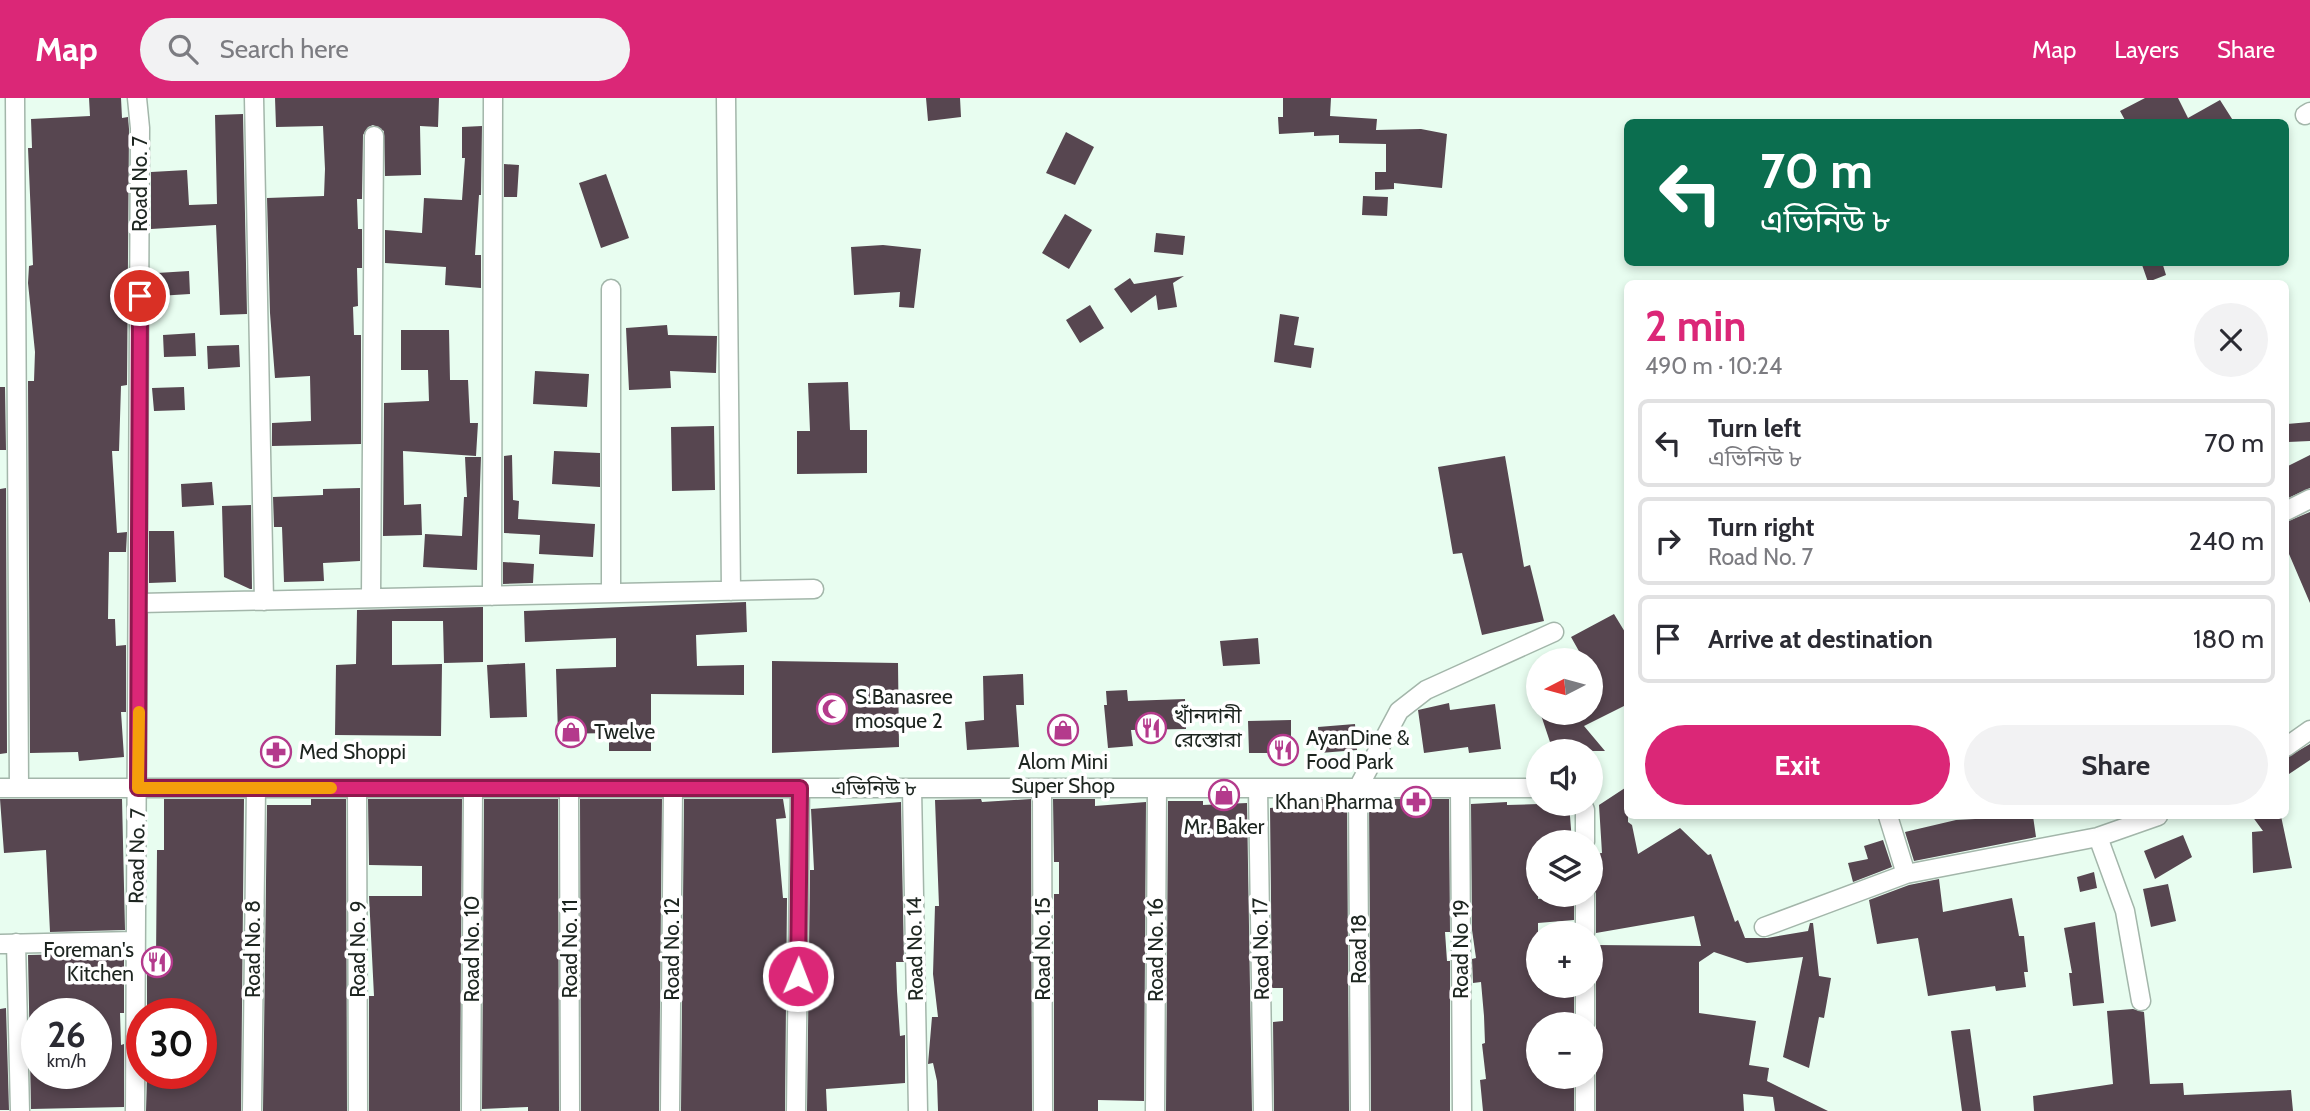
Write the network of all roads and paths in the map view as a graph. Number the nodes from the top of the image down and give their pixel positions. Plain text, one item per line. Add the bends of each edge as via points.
1 (15, 98) edge
2 (137, 98) edge
3 (254, 98) edge
4 (493, 98) edge
5 (726, 98) edge
6 (374, 136) dead end
7 (611, 289) dead end
8 (2310, 499) edge
9 (2289, 510) edge
10 (814, 589) dead end
11 (731, 591) junction
12 (611, 593) junction
13 (492, 596) junction
14 (371, 598) junction
15 (264, 601) junction
16 (140, 603) junction
17 (1554, 632) dead end
18 (2310, 730) edge
19 (2289, 745) edge
20 (0, 788) edge
21 (19, 788) junction
22 (138, 788) junction
23 (256, 788) junction
24 (357, 788) junction
25 (473, 788) junction
26 (569, 788) junction
27 (673, 788) junction
28 (800, 788) junction
29 (912, 788) junction
30 (1042, 788) junction
31 (1157, 788) junction
32 (1258, 788) junction
33 (1358, 788) junction
34 (1460, 788) junction
35 (1526, 788) edge
36 (1889, 819) edge
37 (2149, 819) edge
38 (2098, 837) junction
39 (1906, 874) junction
40 (1764, 927) dead end
41 (135, 941) junction
42 (8, 944) edge
43 (2141, 1001) dead end
44 (1585, 1089) edge
45 (20, 1111) edge
46 (135, 1111) edge
47 (252, 1111) edge
48 (358, 1111) edge
49 (471, 1111) edge
50 (570, 1111) edge
51 (670, 1111) edge
52 (796, 1111) edge
53 (918, 1111) edge
54 (1043, 1111) edge
55 (1155, 1111) edge
56 (1263, 1111) edge
57 (1360, 1111) edge
58 (1462, 1111) edge
59 (1585, 1111) edge

1 - 21 street
2 - 16 street, Road No. 7
3 - 15 street
4 - 13 street
5 - 11 street
6 - 14 street
7 - 12 street
8 - 9 street
10 - 11 street
11 - 12 street
12 - 13 street
13 - 14 street
14 - 15 street
15 - 16 street
16 - 22 street, Road No. 7
17 - 33 street via 1411,700 1399,711
18 - 19 street
20 - 21 street, এভিনিউ ৮
21 - 22 street, এভিনিউ ৮
22 - 23 street, এভিনিউ ৮
22 - 41 street, Road No. 7
23 - 24 street, এভিনিউ ৮
23 - 47 street, Road No. 8
24 - 25 street, এভিনিউ ৮
24 - 48 street, Road No. 9
25 - 26 street, এভিনিউ ৮
25 - 49 street, Road No. 10
26 - 27 street, এভিনিউ ৮
26 - 50 street, Road No. 11
27 - 28 street, এভিনিউ ৮
27 - 51 street, Road No. 12
28 - 29 street, এভিনিউ ৮
28 - 52 street
29 - 30 street, এভিনিউ ৮
29 - 53 street, Road No. 14
30 - 31 street, এভিনিউ ৮
30 - 54 street, Road No. 15
31 - 32 street, এভিনিউ ৮
31 - 55 street, Road No. 16
32 - 33 street, এভিনিউ ৮
32 - 56 street, Road No. 17
33 - 34 street, এভিনিউ ৮
33 - 57 street, Road 18
34 - 35 street, এভিনিউ ৮
34 - 58 street, Road No 19
36 - 39 street
37 - 38 street
38 - 39 street
38 - 43 street via 2125,911
39 - 40 street
41 - 42 street
41 - 46 street, Road No. 7
42 - 45 street
44 - 59 street

